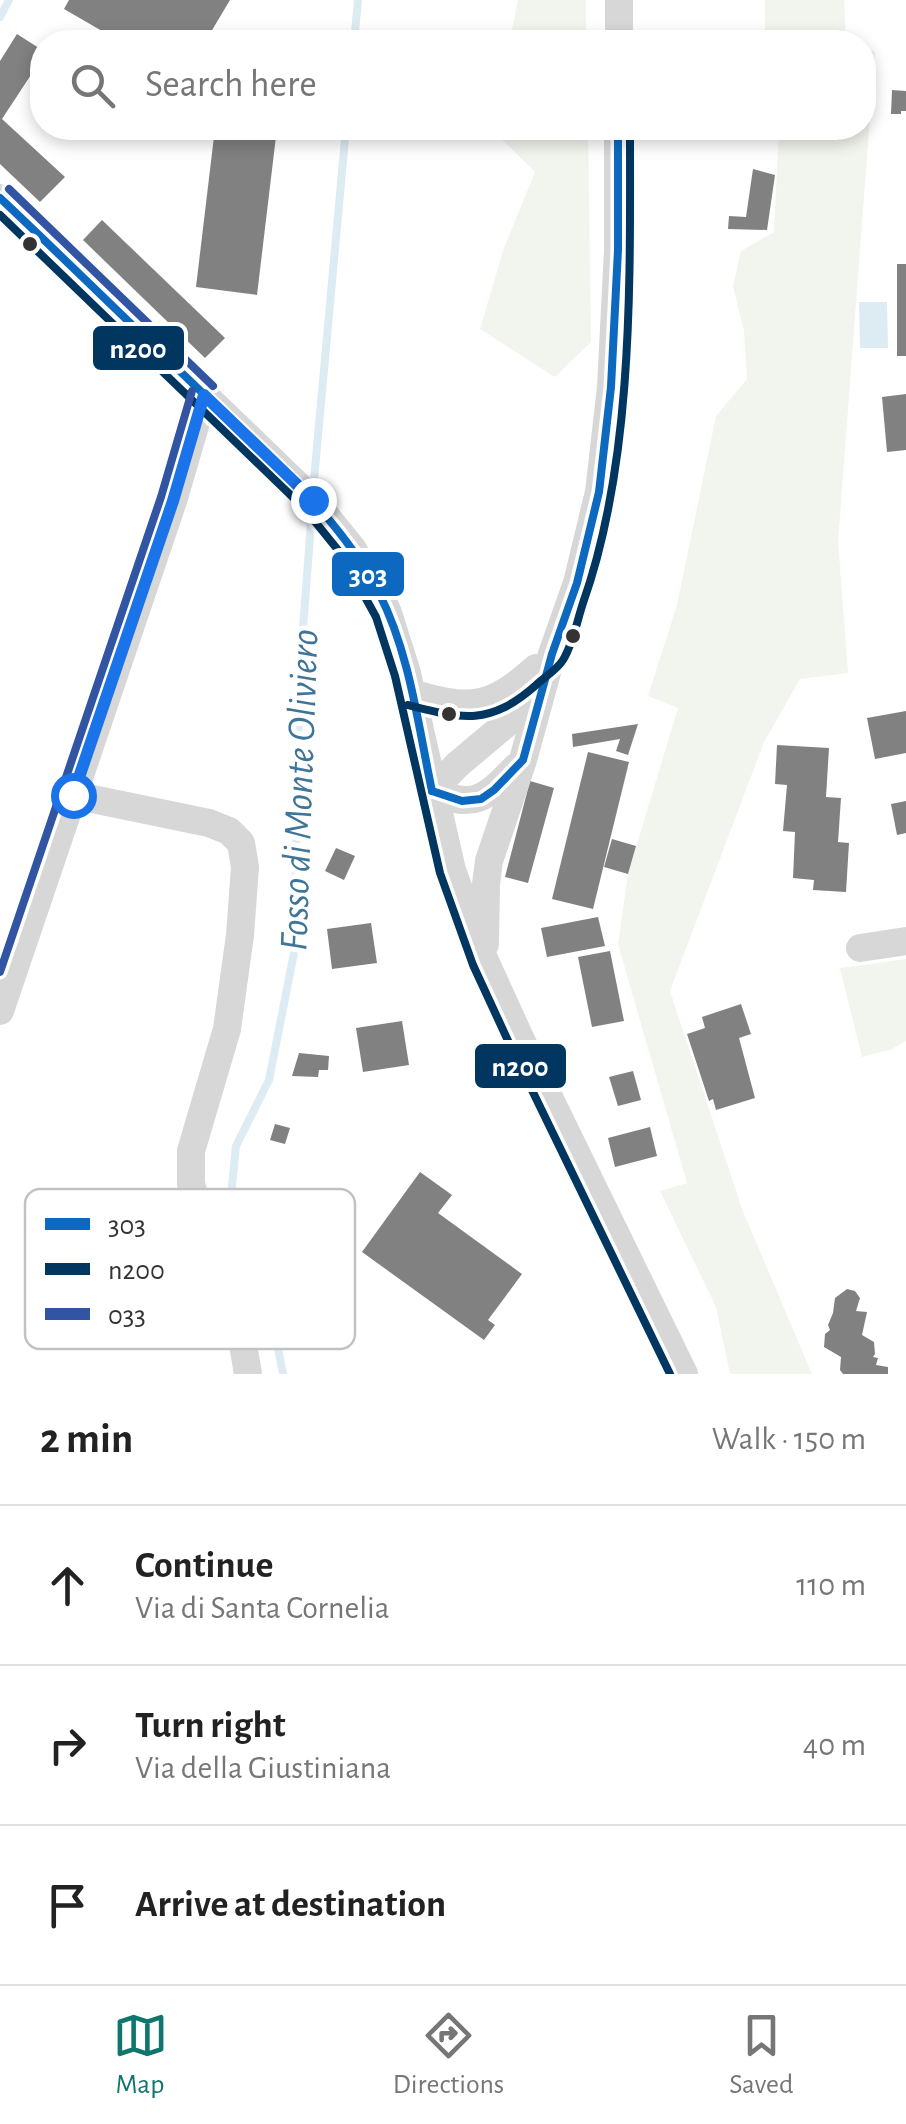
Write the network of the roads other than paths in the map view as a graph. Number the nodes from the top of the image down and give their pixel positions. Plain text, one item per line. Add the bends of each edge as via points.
1 (619, 0) edge
2 (619, 30) edge
3 (618, 140) edge
4 (0, 198) edge
5 (204, 395) junction
6 (552, 654) junction
7 (411, 693) junction
8 (523, 760) junction
9 (432, 791) junction
10 (73, 795) junction
11 (906, 941) edge
12 (860, 948) dead end
13 (485, 961) junction
14 (0, 1010) edge
15 (193, 1189) edge
16 (244, 1349) edge
17 (248, 1374) edge
18 (684, 1374) edge

1 - 2 street
3 - 6 street via 618,250 601,475 577,583
4 - 5 street
5 - 7 street via 352,548 380,595
5 - 10 street
6 - 7 street via 484,702 451,704
6 - 8 street
6 - 9 street via 513,718
7 - 9 street
8 - 9 street via 482,798 452,799
8 - 13 street via 489,861
9 - 13 street
10 - 14 street
10 - 15 street via 209,824 241,843 240,935 226,1029 191,1151
11 - 12 street
13 - 18 street
16 - 17 street

